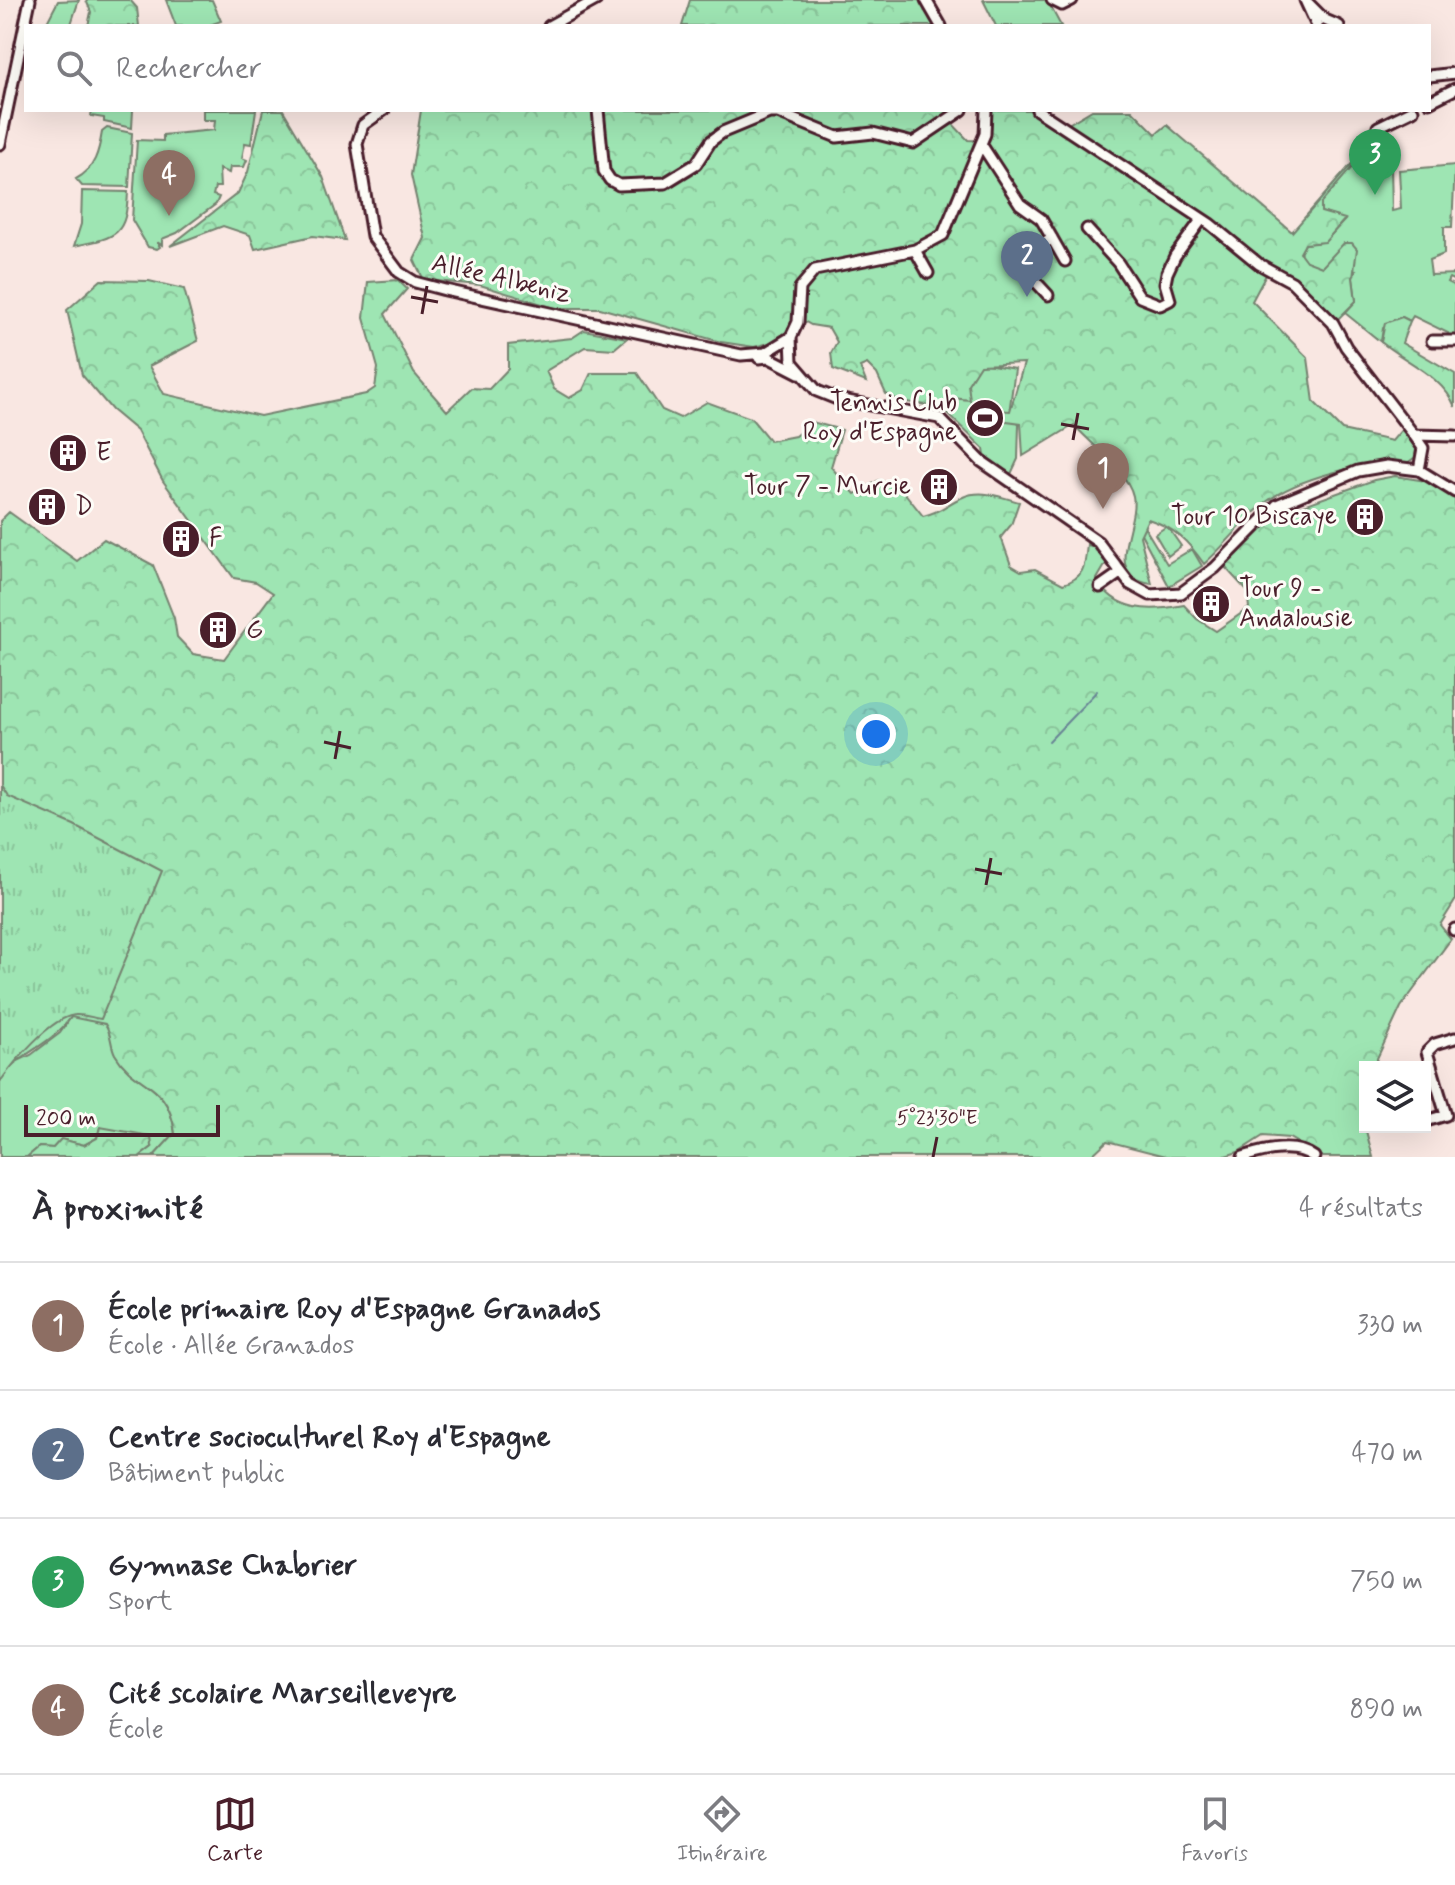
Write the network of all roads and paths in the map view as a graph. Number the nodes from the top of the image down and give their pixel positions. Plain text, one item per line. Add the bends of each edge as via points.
1 (30, 0) edge
2 (596, 0) edge
3 (926, 0) edge
4 (1052, 0) edge
5 (1072, 0) edge
6 (1305, 0) edge
7 (565, 22) edge
8 (25, 24) edge
9 (940, 24) edge
10 (1320, 24) edge
11 (24, 29) edge
12 (1455, 73) edge
13 (1431, 76) edge
14 (1455, 89) edge
15 (1431, 101) edge
16 (381, 112) edge
17 (598, 112) edge
18 (959, 112) edge
19 (986, 112) edge
20 (1040, 112) edge
21 (1409, 112) edge
22 (1378, 127) dead end
23 (0, 144) edge
24 (981, 144) junction
25 (1202, 219) junction
26 (1087, 229) dead end
27 (1052, 238) junction
28 (915, 250) junction
29 (1065, 261) dead end
30 (928, 273) dead end
31 (1048, 295) dead end
32 (791, 337) junction
33 (1432, 341) dead end
34 (1455, 341) edge
35 (772, 352) junction
36 (799, 373) junction
37 (1414, 435) junction
38 (1455, 436) edge
39 (1419, 470) junction
40 (1455, 492) edge
41 (1120, 573) junction
42 (1100, 587) dead end
43 (1455, 1038) edge
44 (1430, 1061) edge
45 (1431, 1065) edge
46 (1431, 1120) edge
47 (1243, 1157) edge
48 (1314, 1157) edge

1 - 8 street
2 - 7 street
3 - 9 street
4 - 5 street via 1062,5
6 - 10 street
11 - 23 street
12 - 13 street
14 - 15 street
16 - 35 street, Allée Albeniz via 363,125 358,154 372,236 405,276 445,290 741,355
17 - 18 street via 604,171 619,185 665,183 696,164 723,132 769,113 837,137 873,133 913,143
19 - 24 street
20 - 25 street
21 - 22 street
24 - 27 street via 1020,204 1041,219
24 - 28 street via 943,235
25 - 26 street via 1171,263 1165,283 1170,300 1160,305 1140,297
25 - 37 street via 1259,264 1292,282 1333,323
27 - 29 street
27 - 31 street via 1026,253 1022,264
28 - 30 street
28 - 32 street via 811,272 800,288 798,322
32 - 35 street
32 - 36 street via 790,356
33 - 34 street
35 - 36 street
36 - 41 street via 829,396 939,418 981,461 1098,542
37 - 38 street
37 - 39 street via 1423,448
39 - 40 street
39 - 41 street via 1368,469 1287,499 1181,593 1150,595
41 - 42 street
43 - 44 street via 1435,1044 1427,1052
45 - 46 street via 1446,1115
47 - 48 street via 1268,1150

